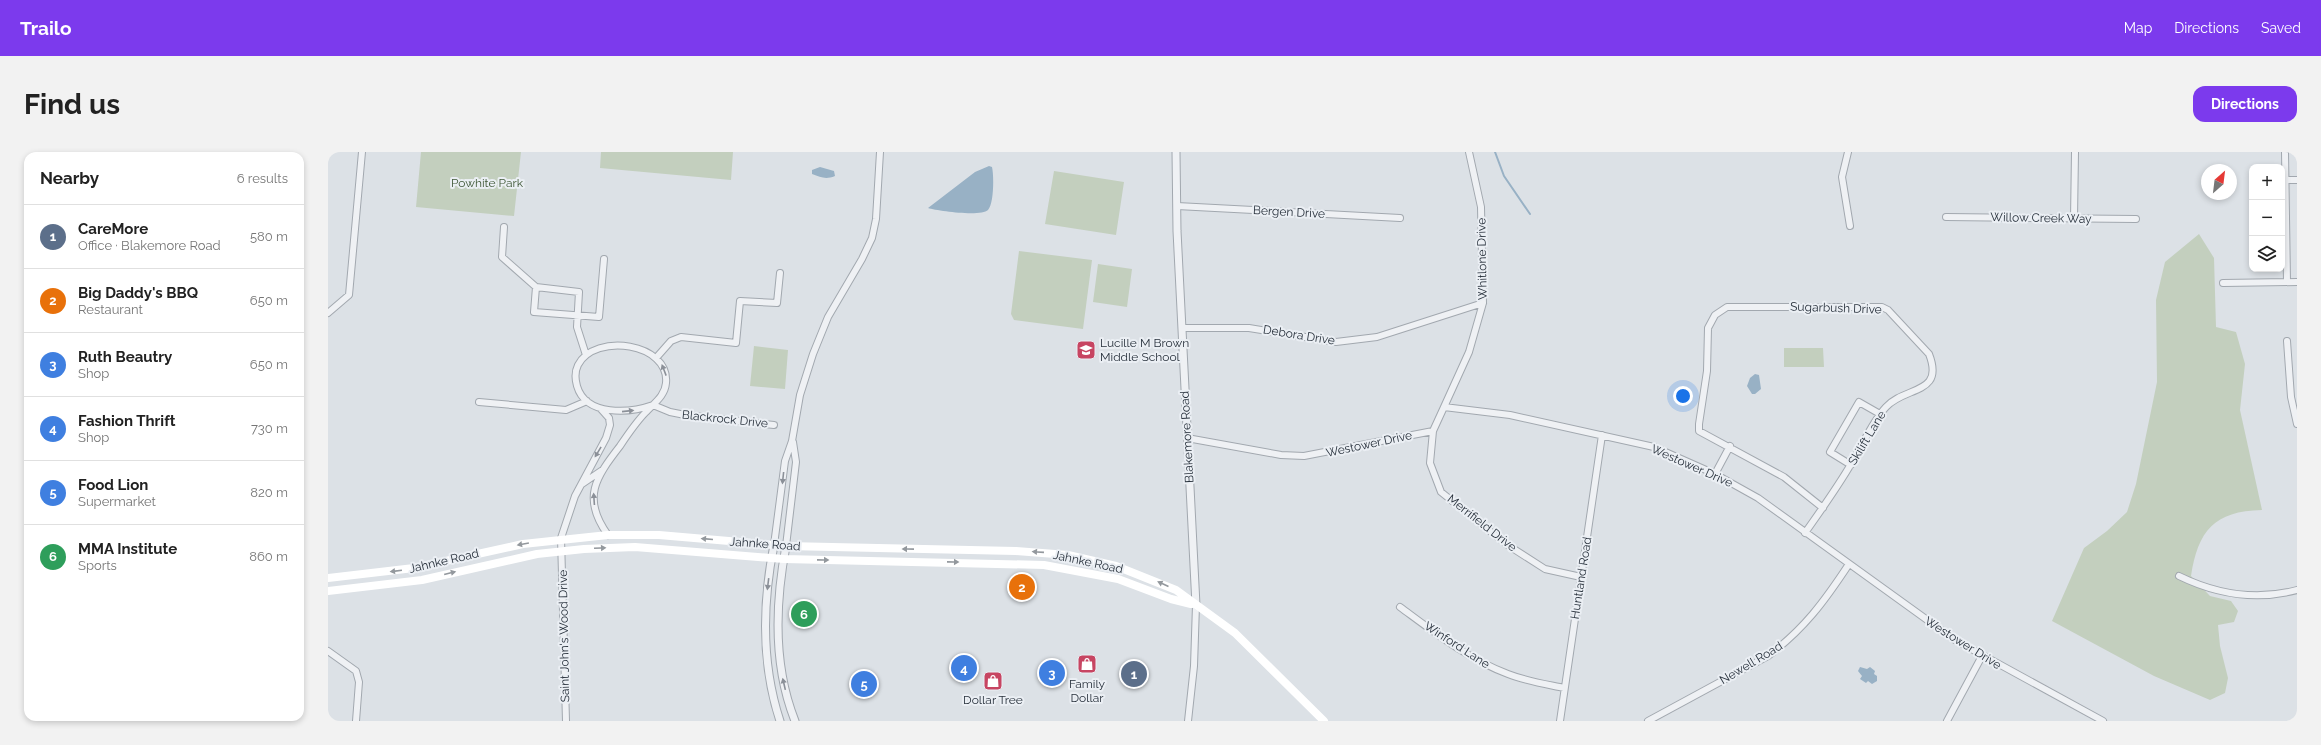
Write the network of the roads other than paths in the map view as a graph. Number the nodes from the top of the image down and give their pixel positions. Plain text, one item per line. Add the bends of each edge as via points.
1 (362, 152) edge
2 (880, 152) edge
3 (1176, 152) edge
4 (1469, 152) edge
5 (1848, 152) edge
6 (2075, 152) edge
7 (2285, 152) edge
8 (2285, 164) edge
9 (2285, 180) joint
10 (2297, 180) edge
11 (1177, 206) junction
12 (1946, 217) dead end
13 (1400, 218) dead end
14 (2074, 219) junction
15 (2136, 219) dead end
16 (1850, 226) dead end
17 (504, 227) dead end
18 (604, 259) dead end
19 (780, 273) dead end
20 (2287, 282) junction
21 (2297, 282) edge
22 (2223, 283) dead end
23 (536, 287) junction
24 (1483, 303) junction
25 (328, 313) edge
26 (577, 316) junction
27 (1182, 328) junction
28 (2287, 341) dead end
29 (586, 355) junction
30 (656, 358) junction
31 (1933, 363) joint
32 (587, 401) junction
33 (479, 402) dead end
34 (654, 404) junction
35 (598, 407) junction
36 (1444, 407) junction
37 (1880, 414) junction
38 (2297, 424) edge
39 (774, 425) dead end
40 (1433, 431) junction
41 (1602, 435) junction
42 (1187, 438) junction
43 (792, 441) junction
44 (1730, 446) junction
45 (1851, 465) junction
46 (601, 471) junction
47 (1715, 474) junction
48 (578, 488) junction
49 (1822, 508) junction
50 (1805, 532) junction
51 (608, 535) junction
52 (562, 538) junction
53 (774, 546) junction
54 (786, 546) junction
55 (561, 551) junction
56 (772, 558) junction
57 (784, 559) junction
58 (1849, 564) junction
59 (2179, 576) dead end
60 (1581, 577) junction
61 (328, 578) edge
62 (2297, 590) edge
63 (328, 591) edge
64 (1196, 605) junction
65 (1400, 607) dead end
66 (328, 651) edge
67 (1982, 656) junction
68 (1564, 688) junction
69 (1658, 717) junction
70 (356, 721) edge
71 (566, 721) edge
72 (780, 721) edge
73 (795, 721) edge
74 (1188, 721) edge
75 (1324, 721) edge
76 (1560, 721) edge
77 (1648, 721) edge
78 (1664, 721) edge
79 (1947, 721) edge
80 (2103, 721) edge

1 - 25 street via 349,295
2 - 43 street via 876,219 872,238 828,317 813,354 800,395
3 - 11 street, Blakemore Road
4 - 24 street, Whitlone Drive via 1481,207
5 - 16 street via 1842,177
6 - 14 street
7 - 8 street
9 - 10 street
9 - 20 street
11 - 13 street, Bergen Drive
11 - 27 street, Blakemore Road
12 - 14 street, Willow Creek Way
14 - 15 street, Willow Creek Way
17 - 23 street via 502,258
18 - 26 street via 599,317
19 - 30 street via 777,303 740,301 736,343 681,337 671,342
20 - 21 street
20 - 22 street
23 - 26 street via 579,292
23 - 26 street via 534,312
24 - 27 street, Debora Drive via 1377,337 1336,342 1249,328
24 - 36 street, Whitlone Drive via 1469,352
26 - 29 street via 578,332
27 - 42 street, Blakemore Road
28 - 38 street via 2291,397
29 - 30 street via 599,348 620,345 641,350
29 - 32 street via 578,364 575,377 580,394
34 -> 30 street via 662,395 666,382 664,368
31 - 37 street, Skilift Lane via 1933,376 1926,386 1893,400
31 - 44 street, Sugarbush Drive via 1929,354 1888,310 1882,307 1727,307 1715,315 1708,328 1707,371 1699,424 1700,431
32 - 33 street via 566,410
32 - 35 street
35 -> 34 street via 625,411
34 - 39 street, Blackrock Drive via 685,416
34 - 46 street via 641,417
35 -> 48 street, Saint John's Wood Drive via 609,418 609,429
36 - 40 street
36 - 41 street, Westower Drive via 1510,415
37 - 45 street, Skilift Lane
37 - 45 street via 1859,402 1830,452
40 - 42 street, Westower Drive via 1314,455 1293,456
40 - 60 street, Merrifield Drive via 1430,463 1441,492 1506,544 1545,568
41 - 47 street, Westower Drive via 1654,447
41 - 60 street, Huntland Road
42 - 64 street, Blakemore Road
43 -> 53 street via 785,461
43 - 54 street via 796,462
44 - 47 street
44 - 49 street via 1784,477
45 - 49 street, Skilift Lane
46 - 48 street
51 -> 46 street via 594,502 594,488
47 - 50 street, Westower Drive via 1758,498
48 - 52 street, Saint John's Wood Drive
49 - 50 street, Skilift Lane
50 - 58 street, Westower Drive
51 - 52 main road, Jahnke Road
53 -> 51 main road, Jahnke Road via 659,535
52 - 55 street, Saint John's Wood Drive
52 -> 61 main road, Jahnke Road via 499,548 414,568
53 - 54 main road, Jahnke Road
53 - 56 street
54 - 57 street
64 -> 54 main road, Jahnke Road via 1176,590 1140,574 1061,554 994,550
55 -> 56 main road, Jahnke Road via 642,547
63 -> 55 main road, Jahnke Road via 409,582 509,559
55 - 71 street, Saint John's Wood Drive
56 - 57 main road, Jahnke Road
56 -> 72 street via 764,622 765,648 770,685
57 -> 64 main road, Jahnke Road via 1050,566 1118,579 1171,599
73 -> 57 street via 785,689 779,652 778,617
58 - 67 street, Westower Drive via 1949,636
58 - 69 street, Newell Road via 1823,604 1780,647
59 - 62 street via 2198,586 2241,595 2268,595
60 - 68 street, Huntland Road
64 - 74 street, Blakemore Road via 1195,659
64 - 75 main road, Jahnke Road via 1249,646
65 - 68 street, Winford Lane via 1484,664 1509,675
66 - 70 street via 356,671 359,682
67 - 79 street
67 - 80 street, Westower Drive
68 - 76 street, Huntland Road
69 - 77 street, Newell Road
69 - 78 street

